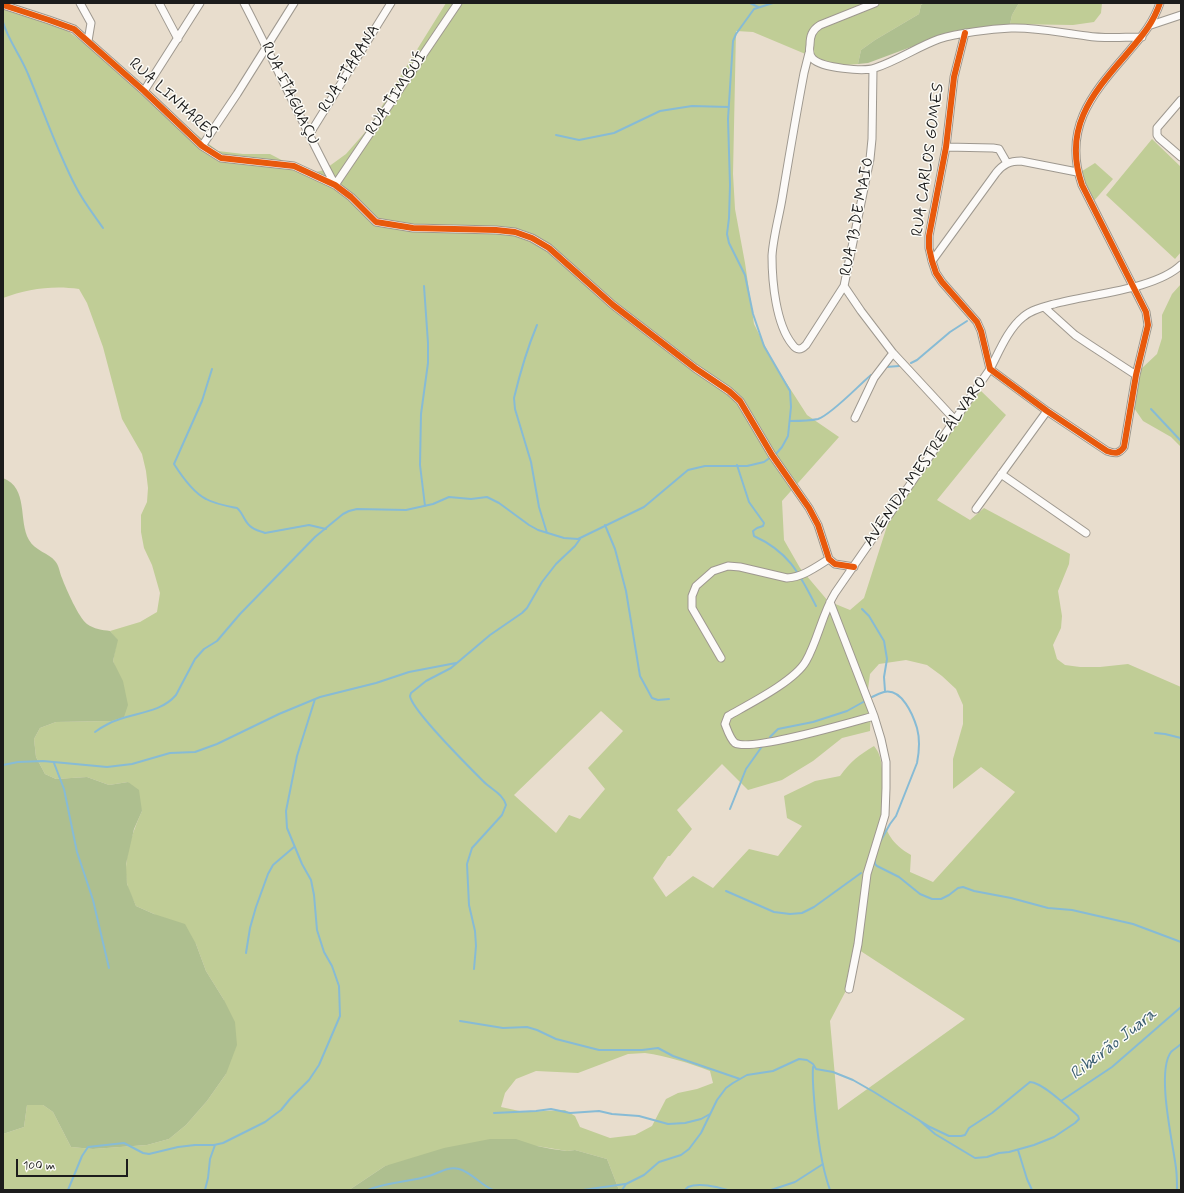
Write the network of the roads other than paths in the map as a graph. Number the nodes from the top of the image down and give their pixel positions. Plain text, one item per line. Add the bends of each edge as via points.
1 (80, 3) edge
2 (158, 3) edge
3 (200, 3) edge
4 (244, 3) edge
5 (294, 3) edge
6 (391, 3) edge
7 (458, 3) edge
8 (875, 3) edge
9 (1160, 3) edge
10 (3, 5) edge
11 (1181, 15) edge
12 (1151, 25) junction
13 (965, 33) junction
14 (1142, 37) junction
15 (178, 39) junction
16 (88, 41) junction
17 (266, 46) junction
18 (809, 53) junction
19 (873, 69) junction
20 (144, 91) junction
21 (1181, 100) edge
22 (308, 135) junction
23 (202, 146) junction
24 (946, 147) junction
25 (1181, 157) edge
26 (1007, 163) junction
27 (1077, 172) junction
28 (335, 185) junction
29 (932, 261) junction
30 (1181, 265) edge
31 (844, 286) junction
32 (1134, 287) junction
33 (1044, 307) junction
34 (893, 353) junction
35 (990, 369) junction
36 (1136, 375) junction
37 (1046, 411) junction
38 (855, 418) dead end
39 (955, 420) junction
40 (1001, 474) junction
41 (976, 509) dead end
42 (1086, 533) dead end
43 (829, 559) junction
44 (854, 567) junction
45 (830, 602) junction
46 (721, 658) dead end
47 (874, 716) junction
48 (849, 989) dead end

1 - 16 street via 91,23
2 - 15 street
3 - 15 street
4 - 17 street, RUA ITAGUAÇU
5 - 17 street
6 - 22 street, RUA ITARANA
7 - 28 street, RUA TIMBUÍ
8 - 18 street via 820,24 812,32
9 - 12 street
10 - 16 street, RUA LINHARES via 74,29
11 - 12 street
12 - 14 street
13 - 14 street via 1011,28 1099,37
13 - 19 street via 940,39
13 - 24 street, RUA CARLOS GOMES via 953,84
14 - 27 street via 1087,104 1075,148
15 - 20 street
16 - 20 street, RUA LINHARES
17 - 22 street, RUA ITAGUAÇU
17 - 23 street
18 - 19 street via 818,63 826,65 861,70
18 - 31 street via 772,255 775,297 780,318 796,349 803,348
19 - 31 street, RUA 13 DE MAIO via 870,158
20 - 23 street, RUA LINHARES
21 - 25 street via 1156,132 1159,138
22 - 28 street, RUA ITAGUAÇU
23 - 28 street, RUA LINHARES via 221,158 294,166
24 - 26 street via 998,149
24 - 29 street, RUA CARLOS GOMES via 929,236
26 - 27 street via 1021,161
26 - 29 street via 996,173
27 - 32 street
28 - 43 street via 376,222 413,228 515,232 549,248 613,305 736,397 809,508
29 - 35 street, RUA CARLOS GOMES via 942,282 977,322
30 - 32 street, AVENIDA MESTRE ÁLVARO via 1165,276
31 - 34 street, RUA 13 DE MAIO
32 - 33 street, AVENIDA MESTRE ÁLVARO
32 - 36 street via 1146,312 1148,326
33 - 35 street, AVENIDA MESTRE ÁLVARO via 1022,318 1008,336
33 - 36 street via 1090,345
34 - 38 street via 874,378
34 - 39 street, RUA 13 DE MAIO
35 - 37 street
35 - 39 street, AVENIDA MESTRE ÁLVARO
36 - 37 street via 1121,451 1113,454 1106,451
37 - 40 street
39 - 44 street, AVENIDA MESTRE ÁLVARO
40 - 41 street
40 - 42 street
43 - 44 street via 835,564
43 - 46 street via 794,578 728,566 713,571 696,586 692,596 692,608
44 - 45 street, AVENIDA MESTRE ÁLVARO
45 - 47 street
45 - 47 street, AVENIDA MESTRE ÁLVARO via 806,662 790,679 728,716 726,728 736,743 759,744 830,729
47 - 48 street via 886,762 886,807 867,874

